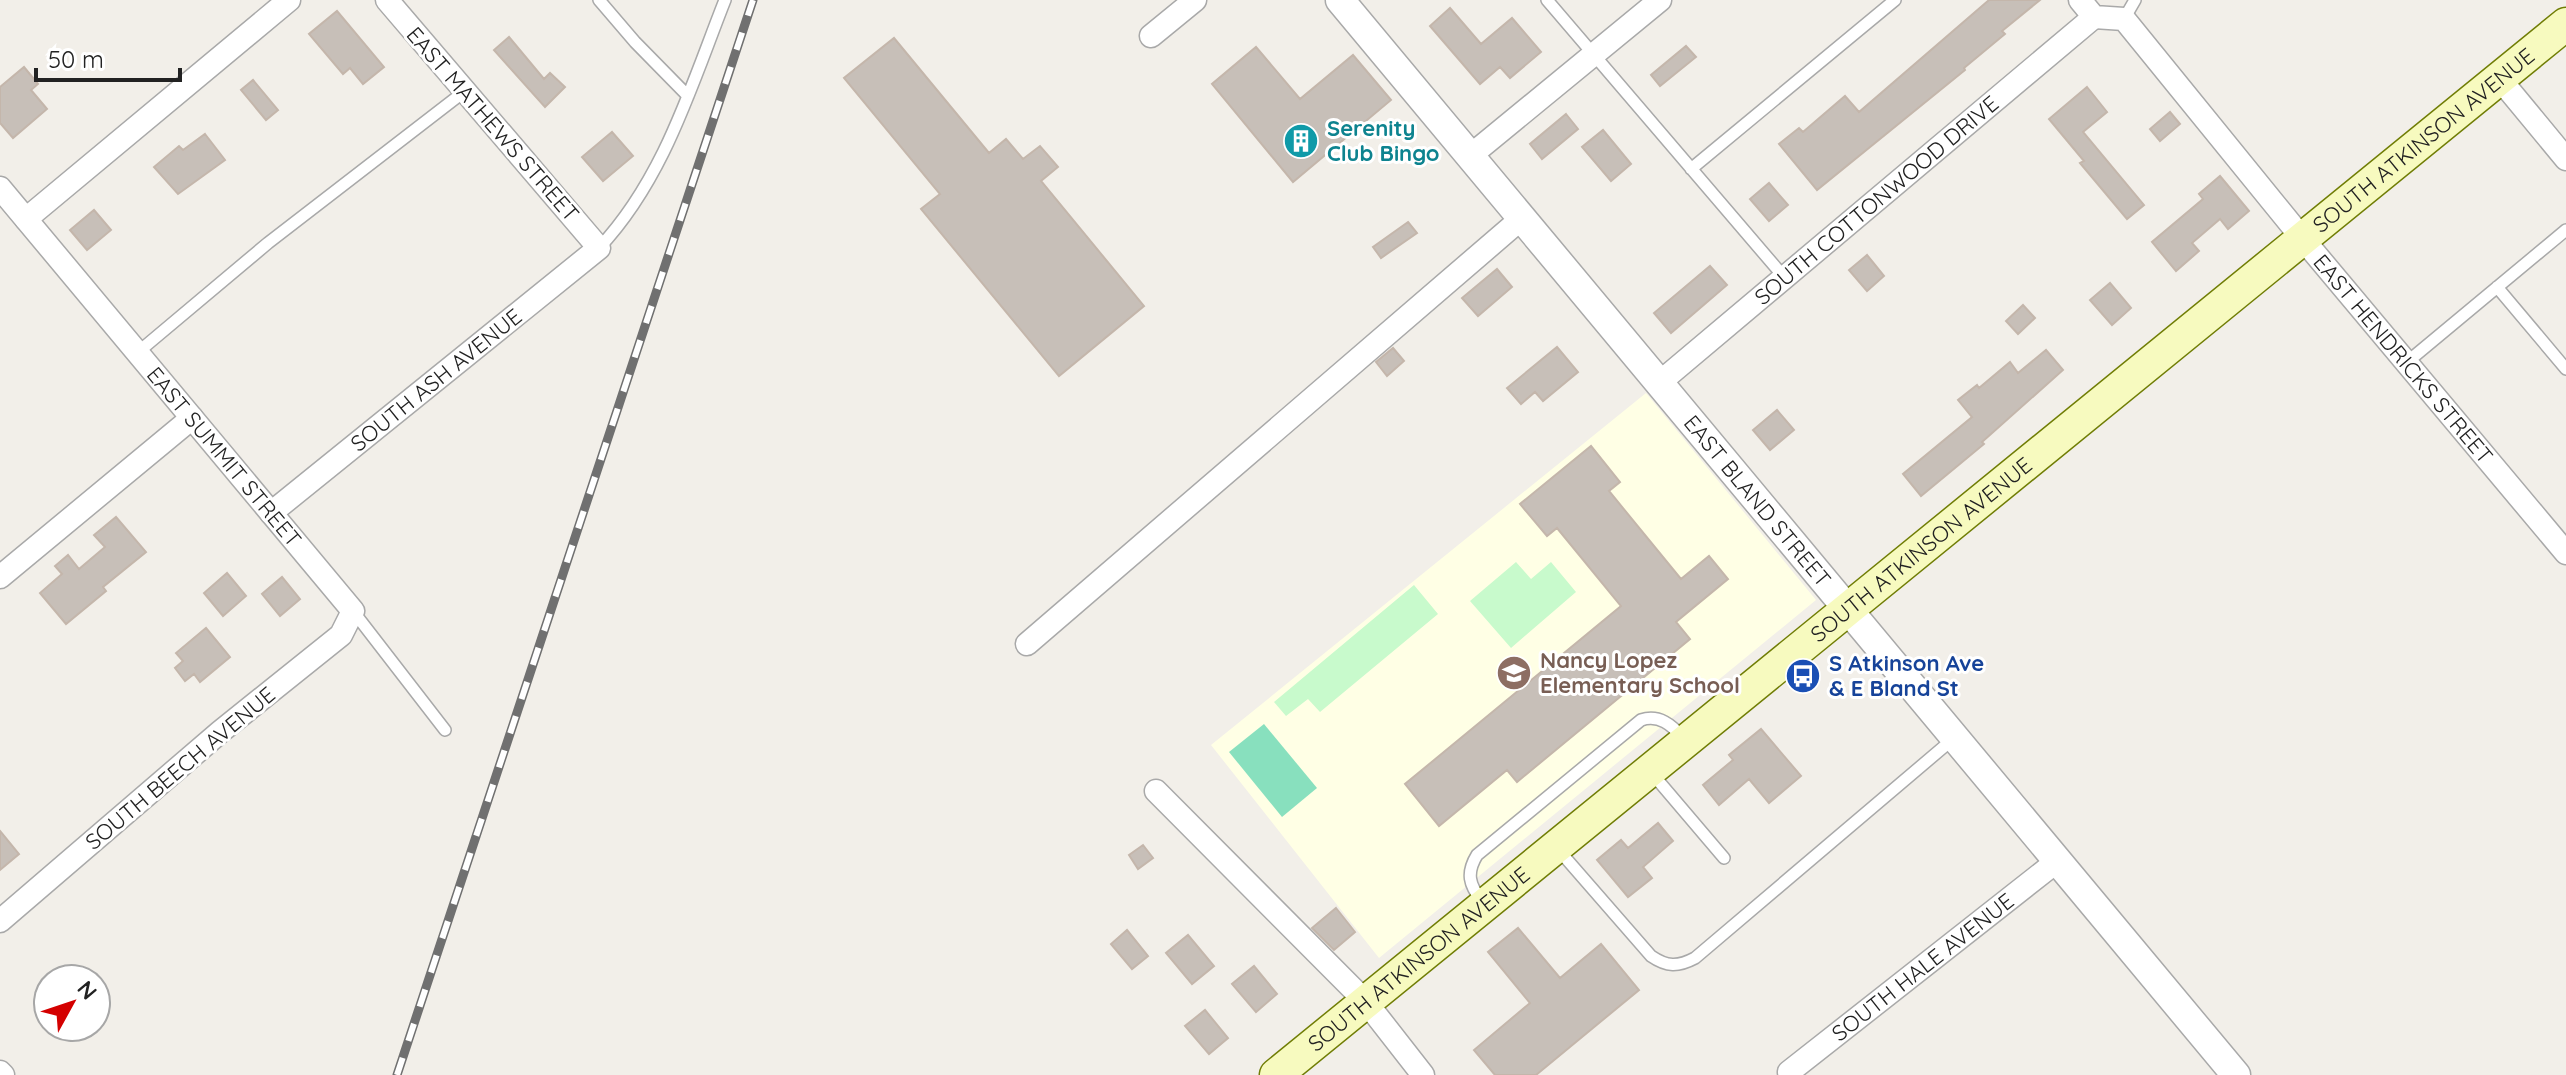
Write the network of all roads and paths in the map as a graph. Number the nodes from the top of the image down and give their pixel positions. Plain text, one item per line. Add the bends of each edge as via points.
1 (289, 0) edge
2 (387, 0) edge
3 (599, 0) edge
4 (725, 0) edge
5 (1195, 0) edge
6 (1340, 0) edge
7 (1547, 0) edge
8 (1660, 0) edge
9 (1895, 0) edge
10 (2087, 8) edge
11 (2129, 9) edge
12 (2566, 24) edge
13 (1151, 36) dead end
14 (1594, 54) junction
15 (2499, 78) junction
16 (465, 91) junction
17 (688, 96) junction
18 (1470, 156) junction
19 (2566, 159) edge
20 (1691, 169) junction
21 (1, 190) edge
22 (1522, 218) junction
23 (26, 219) junction
24 (2566, 230) edge
25 (2302, 238) junction
26 (599, 248) junction
27 (1784, 277) junction
28 (2497, 287) junction
29 (137, 353) junction
30 (2406, 363) junction
31 (2566, 369) edge
32 (1659, 383) junction
33 (192, 418) junction
34 (271, 513) junction
35 (2566, 553) edge
36 (0, 577) edge
37 (353, 611) junction
38 (1847, 611) junction
39 (1027, 644) dead end
40 (445, 730) dead end
41 (1953, 739) junction
42 (1686, 741) junction
43 (1650, 771) junction
44 (1156, 791) dead end
45 (1556, 847) junction
46 (1724, 858) dead end
47 (2056, 862) junction
48 (1485, 905) junction
49 (0, 921) edge
50 (1366, 1002) junction
51 (1789, 1072) dead end
52 (1276, 1075) edge
53 (1423, 1075) edge
54 (2236, 1075) edge

1 - 23 street
2 - 16 street, EAST MATHEWS STREET
3 - 17 lane
4 - 17 lane
5 - 13 street
6 - 18 street, EAST BLAND STREET
7 - 14 lane
8 - 14 street
9 - 20 lane
10 - 11 street, EAST HENDRICKS STREET
10 - 27 street, SOUTH COTTONWOOD DRIVE
11 - 25 street, EAST HENDRICKS STREET
12 - 15 main road, SOUTH ATKINSON AVENUE
14 - 18 street
14 - 20 lane
15 - 19 street
15 - 25 main road, SOUTH ATKINSON AVENUE
16 - 26 street, EAST MATHEWS STREET
16 - 29 lane via 268,243
17 - 26 lane via 649,181
18 - 22 street, EAST BLAND STREET
20 - 27 lane
21 - 23 street, EAST SUMMIT STREET
22 - 32 street, EAST BLAND STREET
22 - 39 street
23 - 29 street, EAST SUMMIT STREET
24 - 28 lane
25 - 30 street, EAST HENDRICKS STREET
25 - 38 main road, SOUTH ATKINSON AVENUE
26 - 34 street, SOUTH ASH AVENUE
27 - 32 street, SOUTH COTTONWOOD DRIVE
28 - 30 lane
28 - 31 lane
29 - 33 street, EAST SUMMIT STREET
30 - 35 street, EAST HENDRICKS STREET
32 - 38 street, EAST BLAND STREET
33 - 34 street, EAST SUMMIT STREET
33 - 36 street
34 - 37 street, EAST SUMMIT STREET
37 - 40 lane, EAST SUMMIT STREET
37 - 49 street, SOUTH BEECH AVENUE via 341,635
38 - 41 street, EAST BLAND STREET
38 - 42 main road, SOUTH ATKINSON AVENUE
41 - 45 lane via 1682,965 1663,965 1651,956
41 - 47 street, EAST BLAND STREET
42 - 43 main road, SOUTH ATKINSON AVENUE
42 - 48 lane via 1674,728 1649,717 1604,750 1477,855 1469,875
43 - 45 main road, SOUTH ATKINSON AVENUE
43 - 46 lane
44 - 50 street
45 - 48 main road, SOUTH ATKINSON AVENUE
47 - 51 street, SOUTH HALE AVENUE
47 - 54 street, EAST BLAND STREET
48 - 50 main road, SOUTH ATKINSON AVENUE
50 - 52 main road, SOUTH ATKINSON AVENUE
50 - 53 street

